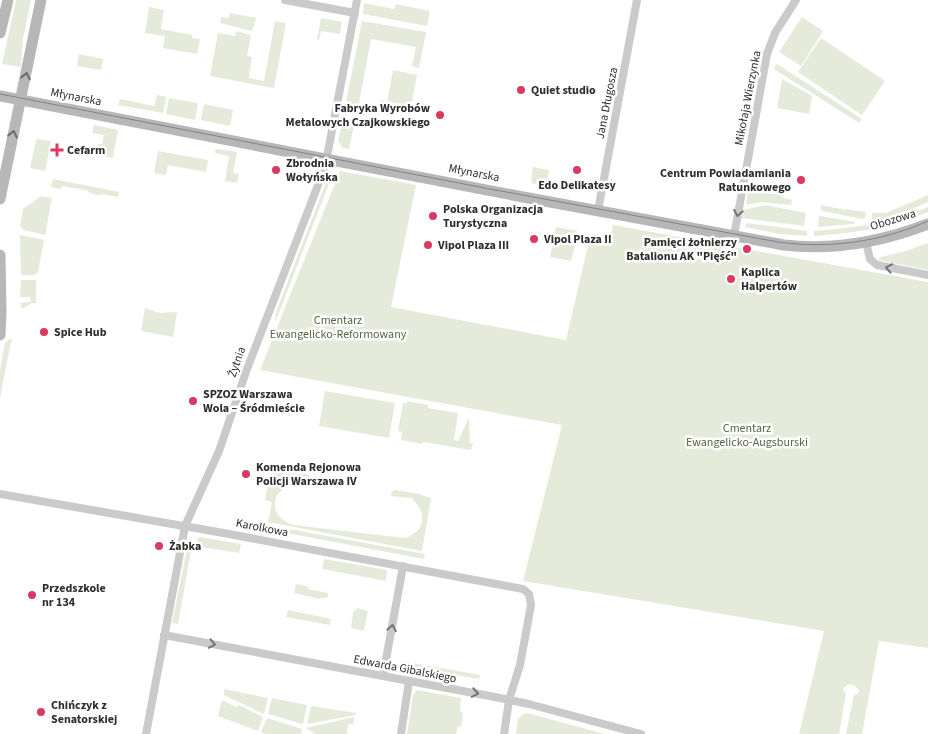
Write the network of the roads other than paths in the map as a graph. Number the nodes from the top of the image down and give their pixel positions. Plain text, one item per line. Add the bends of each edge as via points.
1 (8, 0) edge
2 (285, 0) edge
3 (357, 0) edge
4 (637, 0) edge
5 (796, 0) edge
6 (40, 2) edge
7 (355, 12) junction
8 (0, 33) edge
9 (0, 96) edge
10 (20, 100) junction
11 (327, 159) junction
12 (0, 199) edge
13 (598, 211) junction
14 (928, 224) edge
15 (734, 236) junction
16 (866, 242) junction
17 (0, 256) edge
18 (928, 275) edge
19 (0, 335) edge
20 (0, 494) edge
21 (185, 526) junction
22 (403, 566) junction
23 (164, 635) junction
24 (383, 676) junction
25 (409, 681) junction
26 (509, 700) junction
27 (146, 734) edge
28 (401, 734) edge
29 (504, 734) edge
30 (641, 734) edge

1 - 8 street
2 - 7 street
3 - 7 street, Żytnia
4 - 13 street, Jana Długosza
5 -> 15 street, Mikołaja Wierzynka via 775,33 767,54
10 -> 6 street
7 - 11 street, Żytnia
9 - 10 street, Młynarska
10 - 11 street, Młynarska
12 -> 10 street
11 - 13 street, Młynarska
11 - 21 street, Żytnia via 247,368 219,451
13 - 15 street, Młynarska
14 - 16 street, Obozowa
15 - 16 street, Młynarska via 807,247
18 -> 16 street via 877,265 870,259
17 - 19 street
20 - 21 street, Karolkowa
21 - 22 street, Karolkowa
21 - 23 street, Żytnia
24 -> 22 street
22 - 26 street, Karolkowa via 520,587 529,594 531,605 520,664
23 -> 24 street, Edwarda Gibalskiego
23 - 27 street, Żytnia
24 - 25 street, Edwarda Gibalskiego
25 -> 26 street, Edwarda Gibalskiego
25 - 28 street
26 - 29 street
26 - 30 street, Edwarda Gibalskiego

